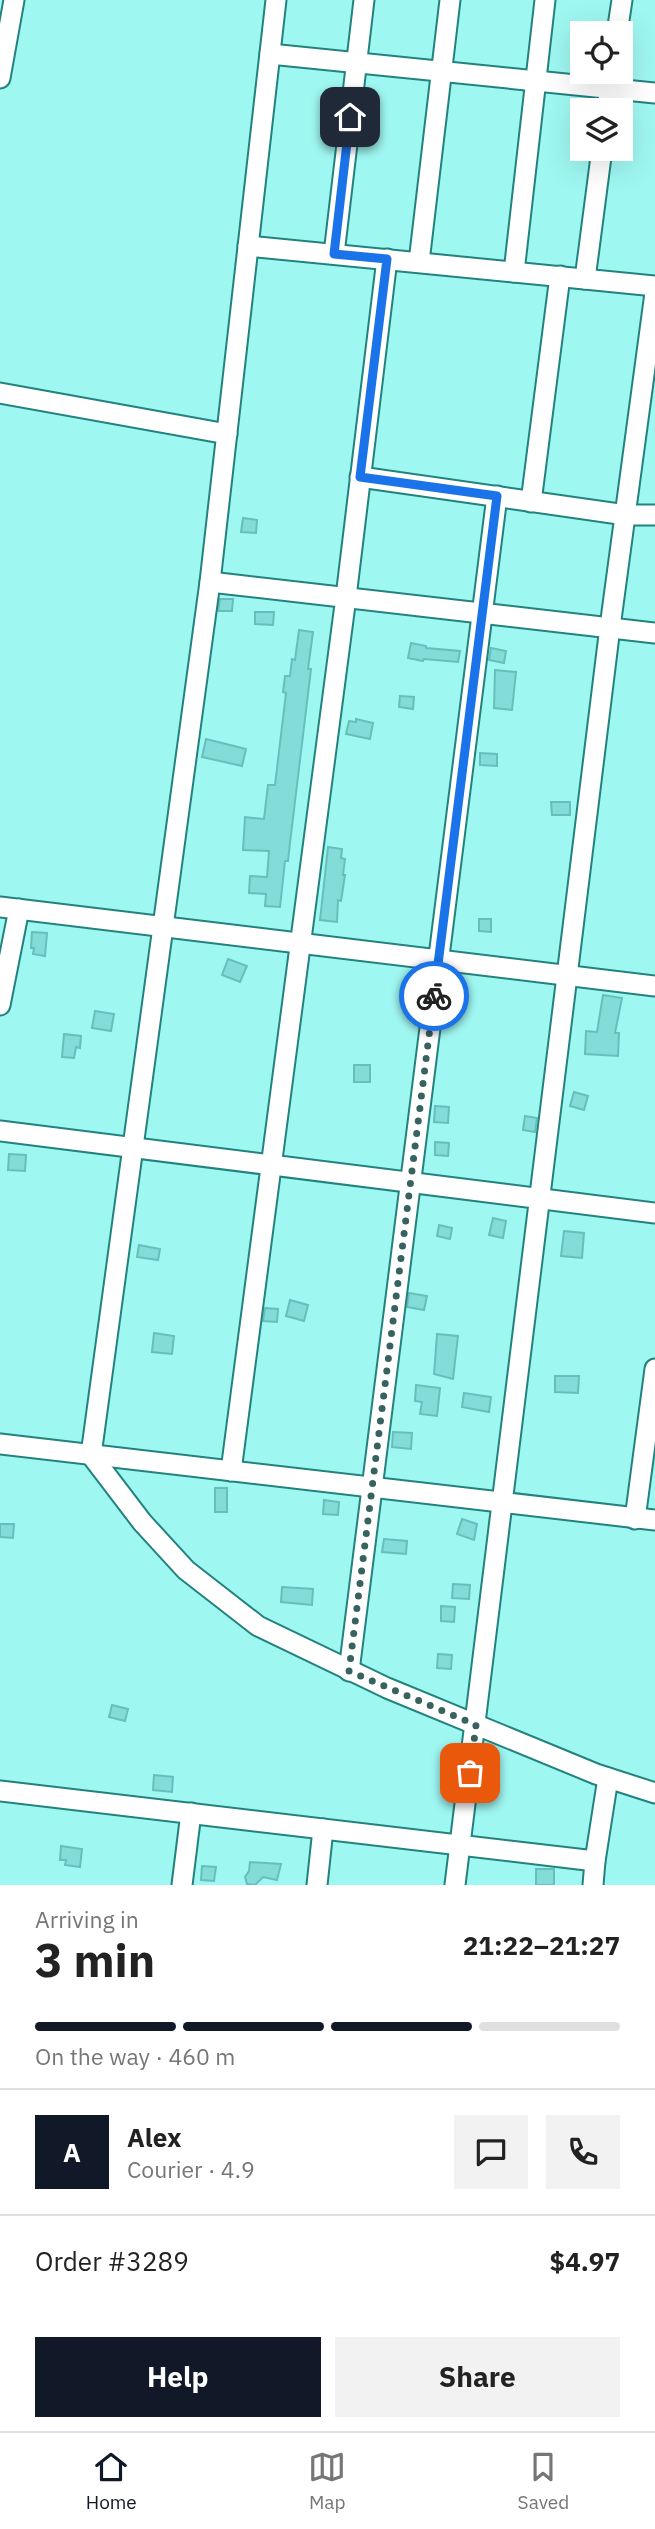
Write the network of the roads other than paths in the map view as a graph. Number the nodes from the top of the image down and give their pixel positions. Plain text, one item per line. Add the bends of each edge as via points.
1 (14, 0) edge
2 (276, 0) edge
3 (364, 0) edge
4 (450, 0) edge
5 (545, 0) edge
6 (622, 0) edge
7 (619, 21) edge
8 (270, 54) junction
9 (356, 63) junction
10 (442, 71) junction
11 (0, 78) edge
12 (536, 81) junction
13 (570, 81) edge
14 (625, 84) edge
15 (655, 93) edge
16 (600, 161) edge
17 (248, 246) junction
18 (334, 254) junction
19 (387, 259) junction
20 (419, 262) junction
21 (514, 272) junction
22 (559, 276) junction
23 (584, 279) junction
24 (655, 285) edge
25 (655, 293) edge
26 (0, 393) edge
27 (227, 434) junction
28 (360, 477) junction
29 (497, 496) junction
30 (531, 502) junction
31 (625, 515) junction
32 (655, 515) edge
33 (210, 582) junction
34 (346, 597) junction
35 (481, 613) junction
36 (610, 628) junction
37 (655, 633) edge
38 (9, 908) edge
39 (163, 927) junction
40 (300, 943) junction
41 (438, 960) junction
42 (568, 975) junction
43 (655, 986) edge
44 (0, 1005) edge
45 (0, 1131) edge
46 (133, 1148) junction
47 (271, 1165) junction
48 (410, 1182) junction
49 (541, 1198) junction
50 (655, 1213) edge
51 (655, 1369) edge
52 (0, 1444) edge
53 (91, 1455) junction
54 (231, 1471) junction
55 (372, 1488) junction
56 (503, 1503) junction
57 (635, 1519) junction
58 (655, 1520) edge
59 (349, 1671) junction
60 (476, 1725) junction
61 (608, 1778) junction
62 (0, 1791) edge
63 (655, 1793) edge
64 (191, 1813) junction
65 (323, 1829) junction
66 (460, 1844) junction
67 (596, 1860) junction
68 (182, 1885) edge
69 (317, 1885) edge
70 (455, 1885) edge
71 (593, 1885) edge

1 - 11 street
2 - 8 street
3 - 9 street
4 - 10 street
5 - 12 street
6 - 7 street
8 - 9 street
8 - 17 street
9 - 10 street
9 - 18 street
10 - 12 street
10 - 20 street
12 - 13 street
12 - 21 street
14 - 15 street
16 - 23 street
17 - 18 street
17 - 27 street
18 - 19 street
19 - 20 street
19 - 28 street
20 - 21 street
21 - 22 street
22 - 23 street
22 - 30 street
23 - 24 street
25 - 31 street
26 - 27 street
27 - 33 street
28 - 29 street
28 - 34 street
29 - 30 street
29 - 35 street
30 - 31 street
31 - 32 street
31 - 36 street
33 - 34 street
33 - 39 street
34 - 35 street
34 - 40 street
35 - 36 street
35 - 41 street
36 - 37 street
36 - 42 street
38 - 39 street
38 - 44 street
39 - 40 street
39 - 46 street
40 - 41 street
40 - 47 street
41 - 42 street
41 - 48 street
42 - 43 street
42 - 49 street
45 - 46 street
46 - 47 street
46 - 53 street
47 - 48 street
47 - 54 street
48 - 49 street
48 - 55 street
49 - 50 street
49 - 56 street
51 - 57 street
52 - 53 street
53 - 54 street
53 - 59 street via 186,1570 258,1626
54 - 55 street
55 - 56 street
55 - 59 street
56 - 57 street
56 - 60 street
57 - 58 street
59 - 60 street
60 - 61 street
60 - 66 street
61 - 63 street
61 - 67 street
62 - 64 street
64 - 65 street
64 - 68 street
65 - 66 street
65 - 69 street
66 - 67 street
66 - 70 street
67 - 71 street

